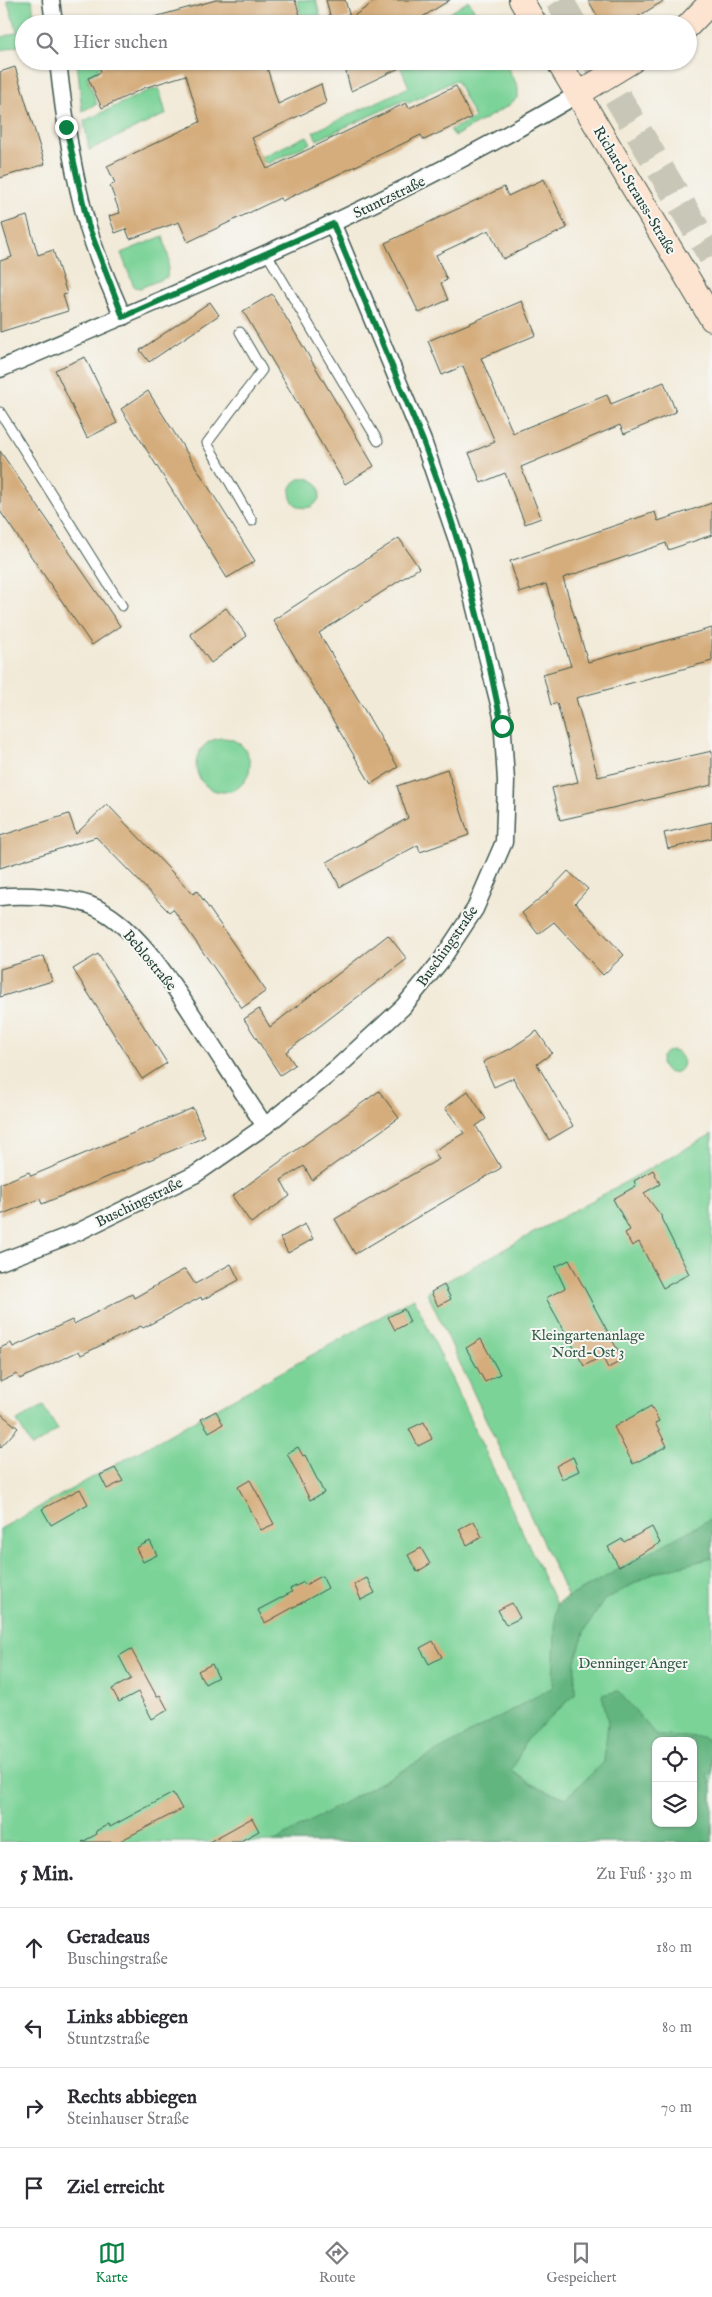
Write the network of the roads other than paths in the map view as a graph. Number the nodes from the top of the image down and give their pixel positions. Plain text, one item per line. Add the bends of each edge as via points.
1 (51, 0) edge
2 (521, 0) edge
3 (712, 1) edge
4 (53, 15) edge
5 (530, 15) edge
6 (697, 17) edge
7 (59, 70) edge
8 (563, 70) edge
9 (617, 70) edge
10 (578, 94) junction
11 (333, 224) junction
12 (267, 254) junction
13 (123, 317) junction
14 (712, 320) edge
15 (240, 332) dead end
16 (0, 369) edge
17 (0, 412) edge
18 (378, 441) dead end
19 (252, 521) dead end
20 (122, 606) dead end
21 (0, 897) edge
22 (265, 1126) junction
23 (0, 1262) edge

1 - 4 street
2 - 5 main road
3 - 6 main road
7 - 13 street via 67,136 88,225
8 - 10 main road, Richard-Strauss-Straße
9 - 10 main road
10 - 11 street, Stuntzstraße via 446,169
10 - 14 main road, Richard-Strauss-Straße
11 - 12 street, Stuntzstraße
11 - 22 street, Buschingstraße via 423,441 461,552 502,716 506,781 504,842 475,909 440,962 403,1007 338,1067
12 - 13 street, Stuntzstraße
12 - 18 lane
13 - 16 street, Stuntzstraße
15 - 19 lane via 262,370 207,443
17 - 20 lane
21 - 22 street, Beblostraße via 57,898 90,905 115,920 164,971
22 - 23 street, Buschingstraße via 196,1174 78,1232

